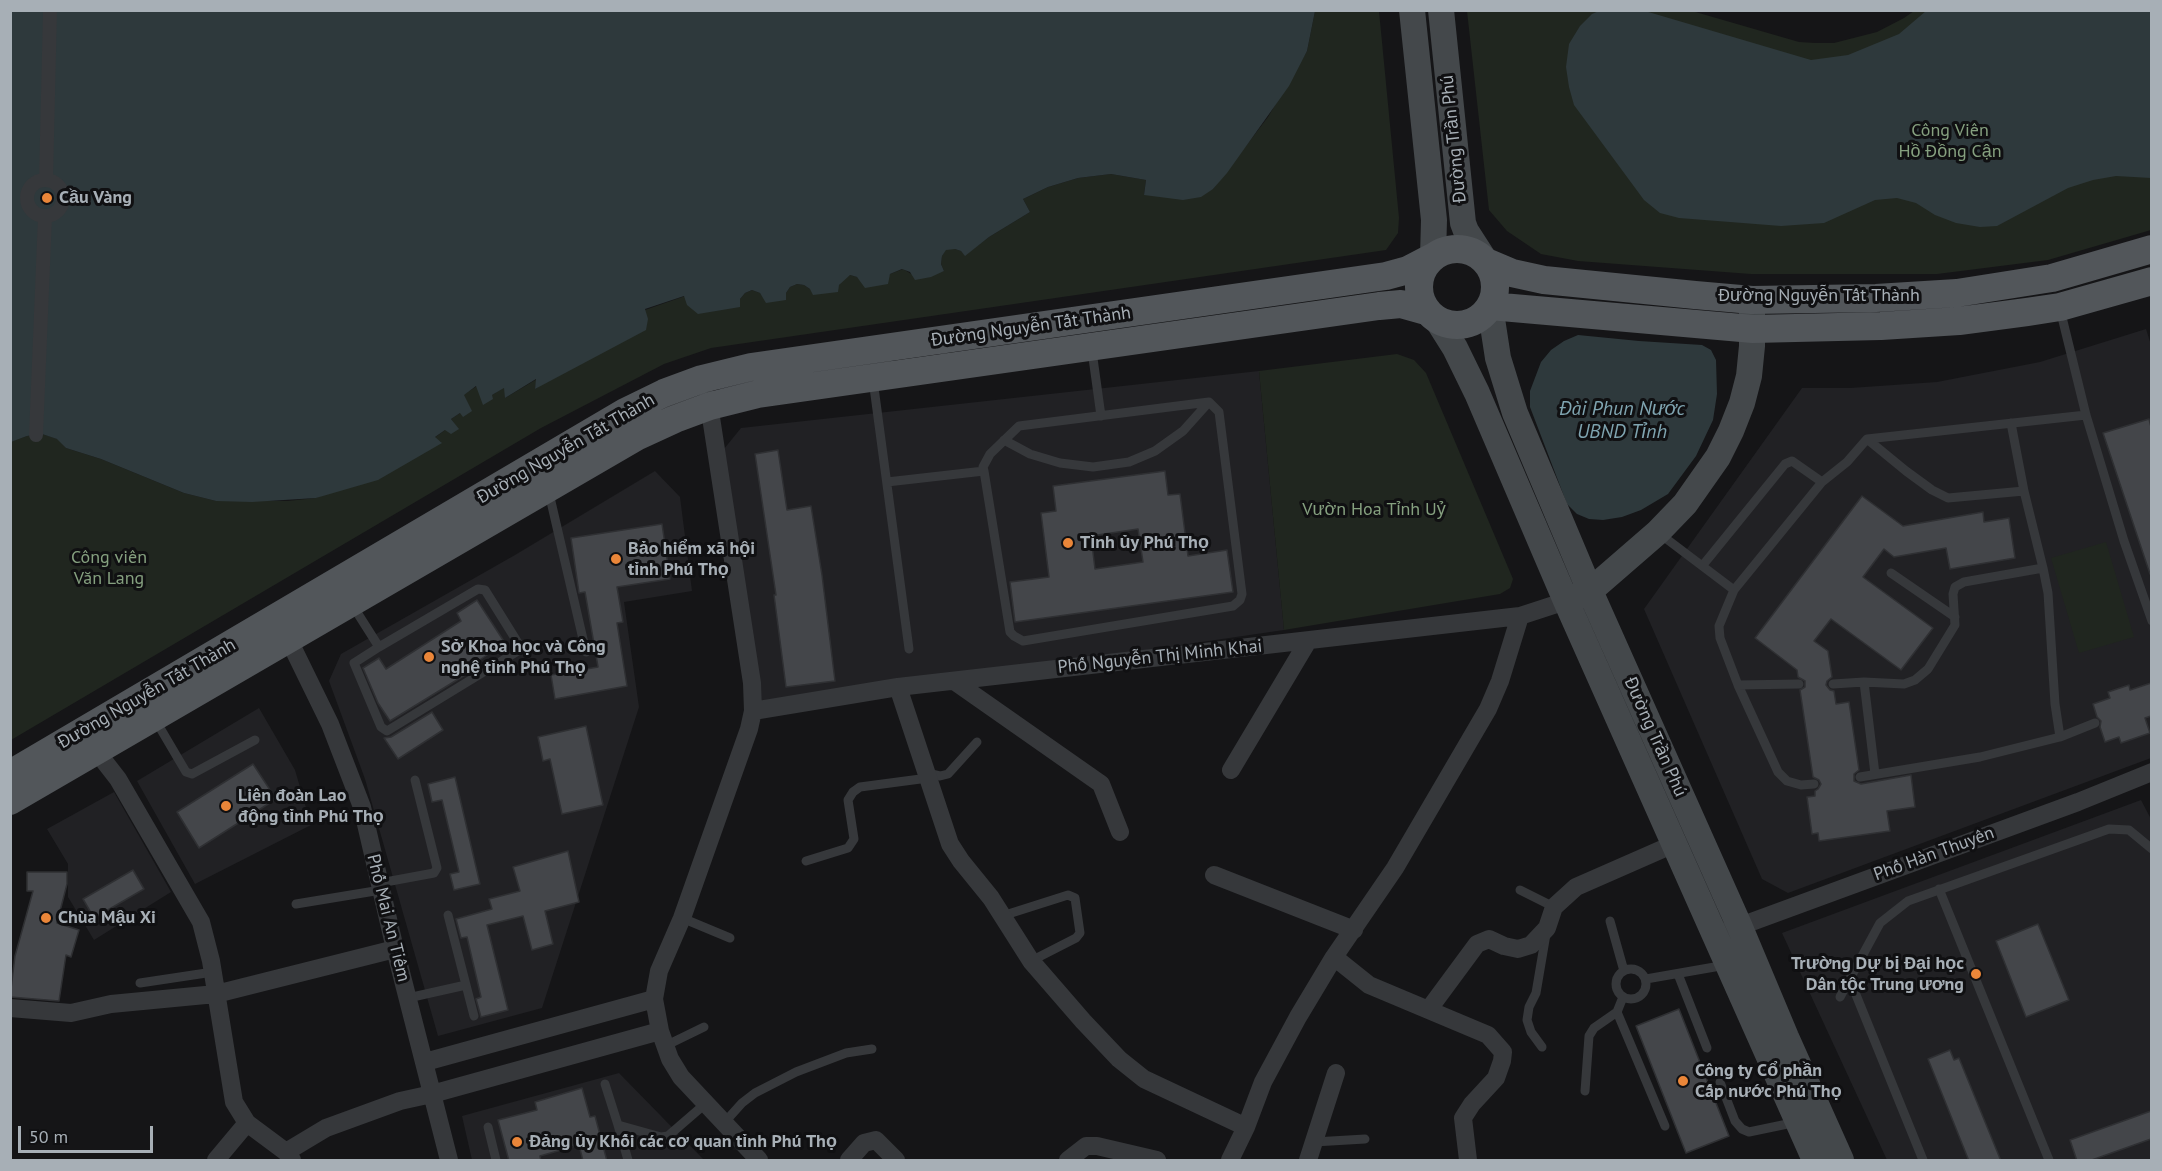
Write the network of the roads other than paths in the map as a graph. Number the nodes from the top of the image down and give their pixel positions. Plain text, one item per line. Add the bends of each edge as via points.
1 (50, 10) edge
2 (1412, 10) edge
3 (1441, 10) edge
4 (46, 180) junction
5 (45, 217) junction
6 (2146, 250) edge
7 (1433, 257) junction
8 (1486, 262) junction
9 (2151, 281) edge
10 (1752, 300) junction
11 (1490, 306) junction
12 (2060, 307) junction
13 (1432, 316) junction
14 (1753, 329) junction
15 (1089, 333) junction
16 (870, 364) junction
17 (702, 379) junction
18 (1209, 402) junction
19 (710, 406) junction
20 (2086, 415) junction
21 (1101, 416) junction
22 (2011, 423) junction
23 (36, 435) dead end
24 (1867, 439) junction
25 (1004, 440) junction
26 (984, 471) junction
27 (887, 482) junction
28 (1822, 482) junction
29 (548, 488) junction
30 (2024, 491) junction
31 (1658, 532) junction
32 (1703, 565) junction
33 (2043, 568) junction
34 (1891, 573) dead end
35 (1734, 590) junction
36 (1590, 591) junction
37 (1566, 601) junction
38 (352, 604) junction
39 (1520, 616) junction
40 (1955, 617) junction
41 (2151, 621) edge
42 (283, 629) junction
43 (1308, 641) junction
44 (379, 647) junction
45 (909, 649) dead end
46 (586, 652) dead end
47 (954, 681) junction
48 (1864, 682) junction
49 (1799, 684) dead end
50 (1833, 684) dead end
51 (1738, 686) junction
52 (898, 687) junction
53 (753, 711) junction
54 (154, 719) junction
55 (2095, 723) dead end
56 (2060, 737) junction
57 (255, 740) dead end
58 (977, 742) dead end
59 (97, 752) junction
60 (1231, 770) dead end
61 (2151, 772) edge
62 (10, 774) edge
63 (1875, 774) junction
64 (927, 776) junction
65 (1860, 777) dead end
66 (415, 780) dead end
67 (1814, 784) dead end
68 (10, 801) edge
69 (1120, 832) dead end
70 (1674, 844) junction
71 (2151, 849) edge
72 (806, 861) dead end
73 (1214, 875) dead end
74 (380, 886) junction
75 (1939, 889) junction
76 (1520, 890) dead end
77 (296, 904) dead end
78 (1554, 907) junction
79 (448, 915) dead end
80 (1002, 915) junction
81 (682, 918) junction
82 (1610, 921) dead end
83 (1739, 925) junction
84 (1547, 928) junction
85 (1353, 930) junction
86 (1716, 935) junction
87 (729, 938) dead end
88 (395, 949) junction
89 (1334, 957) junction
90 (1031, 961) junction
91 (1728, 965) junction
92 (1624, 970) junction
93 (213, 972) junction
94 (1677, 975) junction
95 (1646, 979) junction
96 (1850, 981) junction
97 (140, 982) dead end
98 (466, 985) junction
99 (216, 994) junction
100 (1623, 997) junction
101 (1840, 997) dead end
102 (408, 998) junction
103 (654, 999) junction
104 (10, 1008) edge
105 (1429, 1009) junction
106 (1617, 1012) junction
107 (474, 1016) dead end
108 (704, 1028) dead end
109 (662, 1038) junction
110 (1542, 1047) dead end
111 (1707, 1048) dead end
112 (872, 1049) dead end
113 (424, 1062) junction
114 (1336, 1073) dead end
115 (1720, 1082) dead end
116 (605, 1084) dead end
117 (1585, 1091) dead end
118 (432, 1094) junction
119 (705, 1104) junction
120 (1797, 1122) junction
121 (247, 1123) junction
122 (724, 1123) junction
123 (618, 1125) junction
124 (1665, 1126) dead end
125 (488, 1127) dead end
126 (1246, 1127) junction
127 (1365, 1139) dead end
128 (1314, 1142) junction
129 (289, 1156) edge
130 (216, 1161) edge
131 (449, 1161) edge
132 (496, 1161) edge
133 (628, 1161) edge
134 (759, 1161) edge
135 (849, 1161) edge
136 (896, 1161) edge
137 (1068, 1161) edge
138 (1157, 1161) edge
139 (1230, 1161) edge
140 (1308, 1161) edge
141 (1468, 1161) edge
142 (1815, 1161) edge
143 (1841, 1161) edge
144 (1923, 1161) edge
145 (2049, 1161) edge

1 - 4 street
2 - 7 main road, Đường Trần Phú via 1434,220
3 - 8 main road, Đường Trần Phú via 1463,223
4 - 5 street via 57,185 63,196 56,213
4 - 5 street via 34,183 27,198 30,209
5 - 23 street
6 - 9 street
6 - 10 main road, Đường Nguyễn Tất Thành via 2052,278 1957,293
7 - 8 main road via 1460,249
7 - 13 main road via 1419,283 1420,298
7 - 15 main road, Đường Nguyễn Tất Thành via 1386,276
8 - 10 main road, Đường Nguyễn Tất Thành via 1544,280
8 - 11 main road via 1495,283
9 - 12 main road, Đường Nguyễn Tất Thành
10 - 14 main road
11 - 13 main road via 1480,318 1467,324 1452,325
11 - 14 main road, Đường Nguyễn Tất Thành
11 - 36 main road, Đường Trần Phú via 1508,394
12 - 14 main road, Đường Nguyễn Tất Thành via 1919,324
12 - 20 lane
13 - 15 main road, Đường Nguyễn Tất Thành via 1409,304 1394,304
13 - 37 main road, Đường Trần Phú via 1455,348 1478,393
14 - 31 main road via 1749,376 1731,431 1701,483
15 - 16 main road, Đường Nguyễn Tất Thành
15 - 21 lane
16 - 17 main road, Đường Nguyễn Tất Thành via 751,368
16 - 19 main road, Đường Nguyễn Tất Thành
16 - 27 lane
17 - 19 street
17 - 42 main road, Đường Nguyễn Tất Thành via 625,412
18 - 21 lane
18 - 25 lane via 1183,431 1155,451 1129,462 1093,467 1060,463 1030,454
18 - 26 lane via 1220,412 1242,594 1233,606 1023,641 1010,632
19 - 29 main road, Đường Nguyễn Tất Thành via 638,436
19 - 53 street
20 - 22 lane
20 - 41 lane
21 - 25 lane via 1019,426
22 - 24 lane
22 - 30 lane
24 - 28 lane
24 - 30 lane via 1948,498
25 - 26 lane via 986,461
26 - 27 lane
27 - 45 lane
28 - 32 lane via 1792,461 1785,464
28 - 35 lane
29 - 38 main road, Đường Nguyễn Tất Thành
29 - 46 lane
30 - 33 lane
31 - 32 lane
31 - 36 main road
32 - 35 lane
33 - 40 lane via 1955,587
33 - 56 lane
34 - 40 lane
35 - 51 lane via 1719,626
36 - 37 main road
36 - 83 main road, Đường Trần Phú
37 - 39 street, Phố Nguyễn Thị Minh Khai
37 - 70 main road, Đường Trần Phú
38 - 42 main road, Đường Nguyễn Tất Thành
38 - 44 lane
39 - 43 street, Phố Nguyễn Thị Minh Khai
39 - 85 street via 1488,709 1395,868
40 - 48 lane via 1951,633 1928,669 1915,680 1904,684
42 - 54 main road, Đường Nguyễn Tất Thành
42 - 62 main road, Đường Nguyễn Tất Thành
42 - 74 street, Phố Mai An Tiêm via 343,755 362,807
43 - 47 street, Phố Nguyễn Thị Minh Khai
43 - 60 street
44 - 44 lane via 478,589 485,590 518,644 518,651 387,731 381,727 354,663
47 - 52 street, Phố Nguyễn Thị Minh Khai
47 - 69 street via 1101,784
48 - 50 lane
48 - 63 lane
49 - 51 lane
51 - 67 lane via 1778,772 1787,781
52 - 53 street, Phố Nguyễn Thị Minh Khai
52 - 64 street
53 - 81 street
54 - 57 lane via 186,772 192,774
54 - 59 main road, Đường Nguyễn Tất Thành
55 - 56 lane
56 - 63 lane via 1980,757
58 - 64 lane via 948,774
59 - 68 main road, Đường Nguyễn Tất Thành
59 - 93 street via 118,779 201,922
61 - 83 street, Phố Hàn Thuyên
63 - 65 lane
64 - 72 lane via 860,787 848,800 854,839 848,848
64 - 80 street via 950,844
66 - 74 lane via 437,868 434,873
70 - 78 street via 1576,887
70 - 86 main road, Đường Trần Phú
71 - 75 lane via 2129,830 2109,830
73 - 85 street
74 - 77 lane
74 - 88 street, Phố Mai An Tiêm
75 - 96 lane via 1908,901 1880,923
75 - 145 lane
76 - 78 lane
78 - 84 street
79 - 98 lane
80 - 90 street
80 - 90 lane via 1068,896 1075,898 1080,933
81 - 87 lane
81 - 103 street via 659,971
82 - 92 lane
83 - 86 street, Phố Hàn Thuyên
83 - 143 main road, Đường Trần Phú
84 - 105 street via 1531,945 1518,949 1489,939 1477,944
84 - 110 lane via 1536,993 1527,1020
85 - 89 street
86 - 91 main road, Đường Trần Phú
88 - 99 street
88 - 102 street, Phố Mai An Tiêm
89 - 105 street via 1369,985
89 - 126 street via 1263,1082
90 - 126 street via 1119,1059 1144,1079
91 - 94 lane
91 - 120 main road, Đường Trần Phú
92 - 95 lane via 1634,969
92 - 100 lane via 1617,978 1617,988
93 - 97 lane
93 - 99 street
94 - 95 lane
94 - 111 lane
95 - 100 lane via 1642,994 1633,999
96 - 101 lane
96 - 144 lane
98 - 102 lane
98 - 107 lane
99 - 104 street via 111,1004 71,1013
99 - 121 street via 234,1102
100 - 106 lane
102 - 113 street, Phố Mai An Tiêm
103 - 109 street
103 - 113 street
105 - 141 street via 1488,1035 1503,1052 1496,1078 1463,1118
106 - 117 lane via 1589,1036
106 - 124 lane
108 - 109 lane
109 - 118 street
109 - 119 street via 669,1059
112 - 122 lane via 846,1053 796,1072 755,1093
113 - 118 street, Phố Mai An Tiêm
114 - 128 street
115 - 120 lane via 1742,1130
116 - 123 lane
118 - 129 street via 400,1101 326,1128
118 - 131 street, Phố Mai An Tiêm
119 - 122 street
119 - 123 lane via 668,1136
120 - 142 main road, Đường Trần Phú
121 - 129 street
121 - 130 street
122 - 134 street
123 - 133 lane
125 - 132 lane
126 - 139 street
127 - 128 lane
128 - 140 street
135 - 136 street via 864,1143 876,1140
137 - 138 street via 1086,1146 1097,1146

